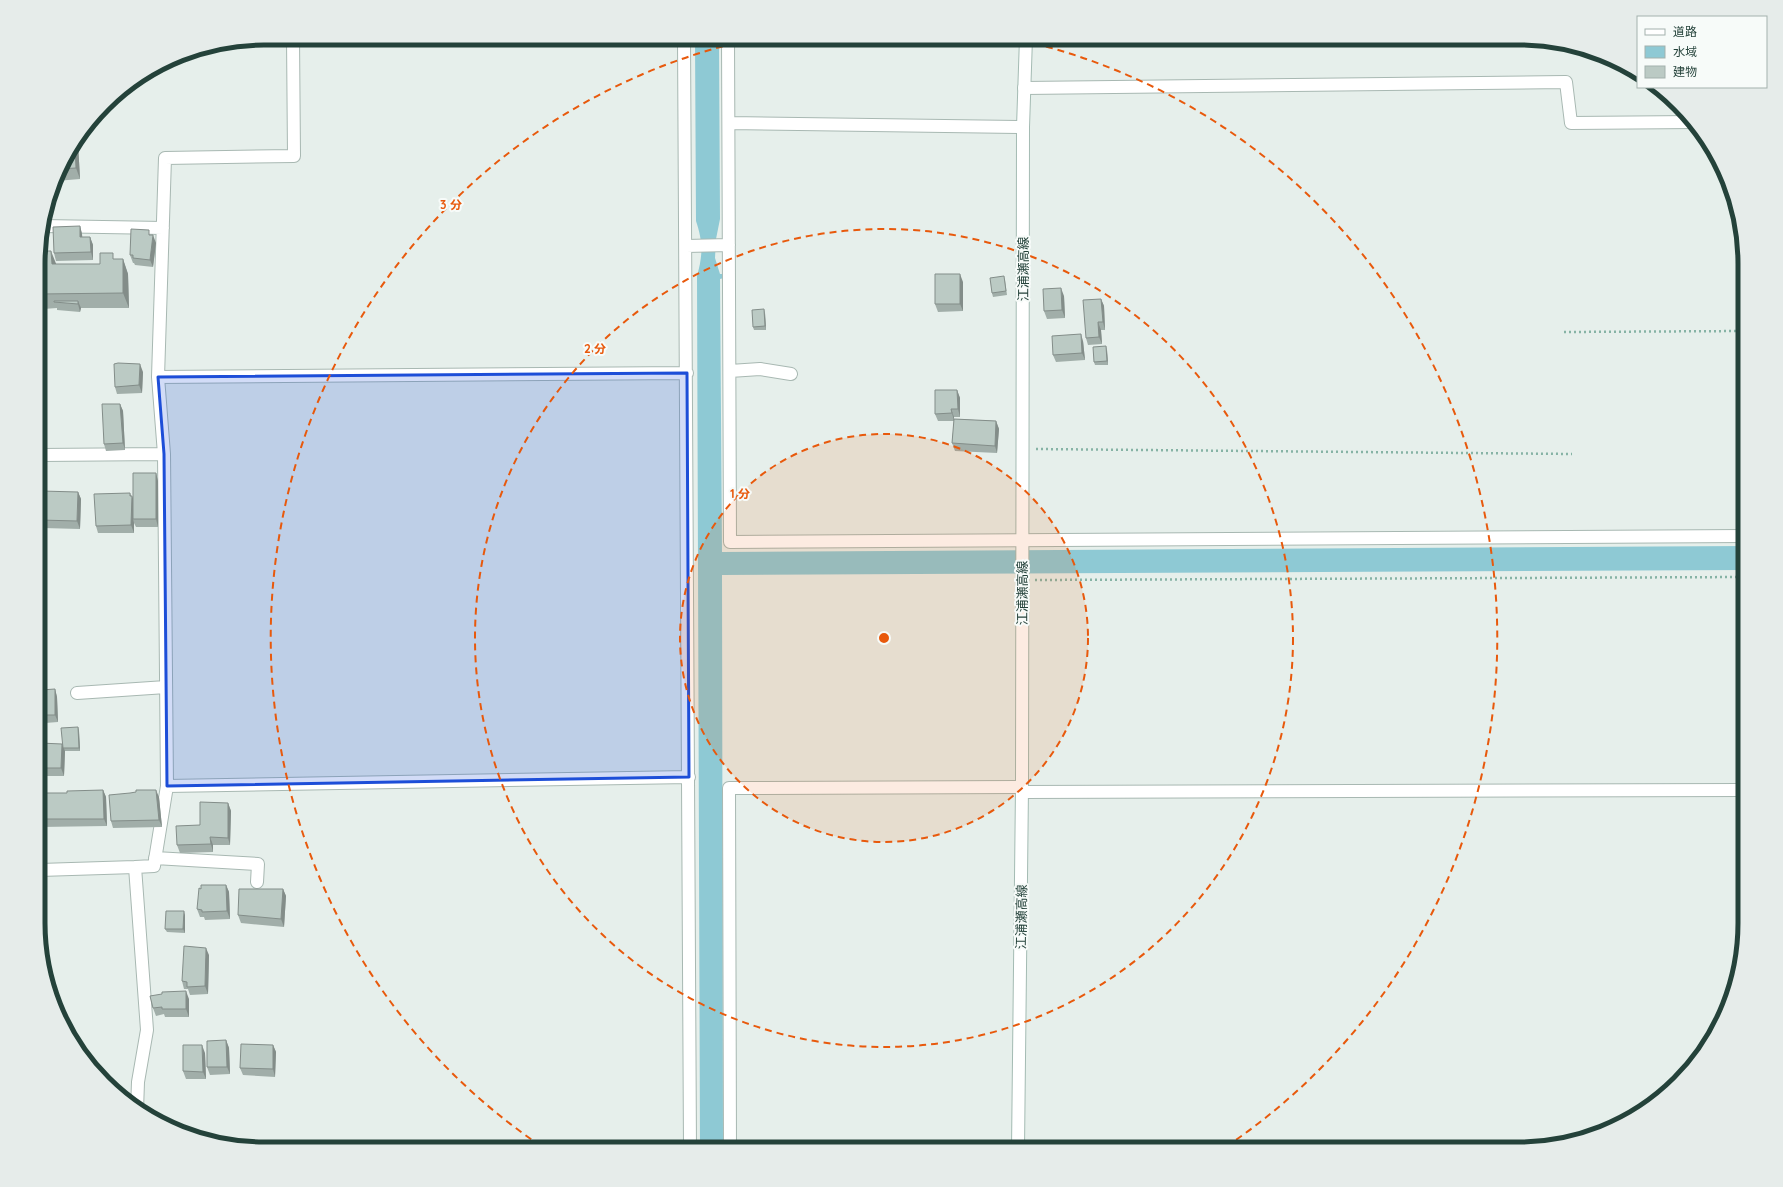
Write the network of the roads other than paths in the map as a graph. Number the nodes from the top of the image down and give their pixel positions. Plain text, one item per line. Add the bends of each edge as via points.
1 (293, 45) edge
2 (684, 45) edge
3 (728, 45) edge
4 (1026, 45) edge
5 (1024, 88) junction
6 (1686, 122) edge
7 (729, 123) junction
8 (1023, 127) junction
9 (48, 226) edge
10 (163, 228) junction
11 (686, 246) junction
12 (723, 246) junction
13 (730, 371) junction
14 (686, 373) junction
15 (791, 374) dead end
16 (158, 377) junction
17 (164, 454) junction
18 (45, 455) edge
19 (1738, 536) edge
20 (1022, 544) junction
21 (166, 687) junction
22 (77, 693) dead end
23 (689, 777) junction
24 (166, 786) junction
25 (1022, 790) junction
26 (1738, 790) edge
27 (155, 858) junction
28 (135, 867) junction
29 (45, 870) edge
30 (257, 882) dead end
31 (137, 1101) edge
32 (690, 1142) edge
33 (730, 1142) edge
34 (1018, 1142) edge

1 - 10 street via 294,156 165,158
2 - 11 street
3 - 7 street
4 - 5 street, 江浦瀬高線
5 - 6 street via 1566,82 1571,123
5 - 8 street, 江浦瀬高線
7 - 8 street
7 - 12 street
8 - 20 street, 江浦瀬高線
9 - 10 street
10 - 16 street
11 - 12 street
11 - 14 street
12 - 13 street
13 - 15 street via 760,369
13 - 20 street via 730,542
14 - 16 street
14 - 23 street
16 - 17 street
17 - 18 street
17 - 21 street
19 - 20 street
20 - 25 street, 江浦瀬高線
21 - 22 street
21 - 24 street
23 - 24 street
23 - 32 street
24 - 27 street
25 - 26 street
25 - 33 street via 729,788
25 - 34 street, 江浦瀬高線
27 - 28 street via 154,866
27 - 30 street via 258,864
28 - 29 street
28 - 31 street via 147,1030

